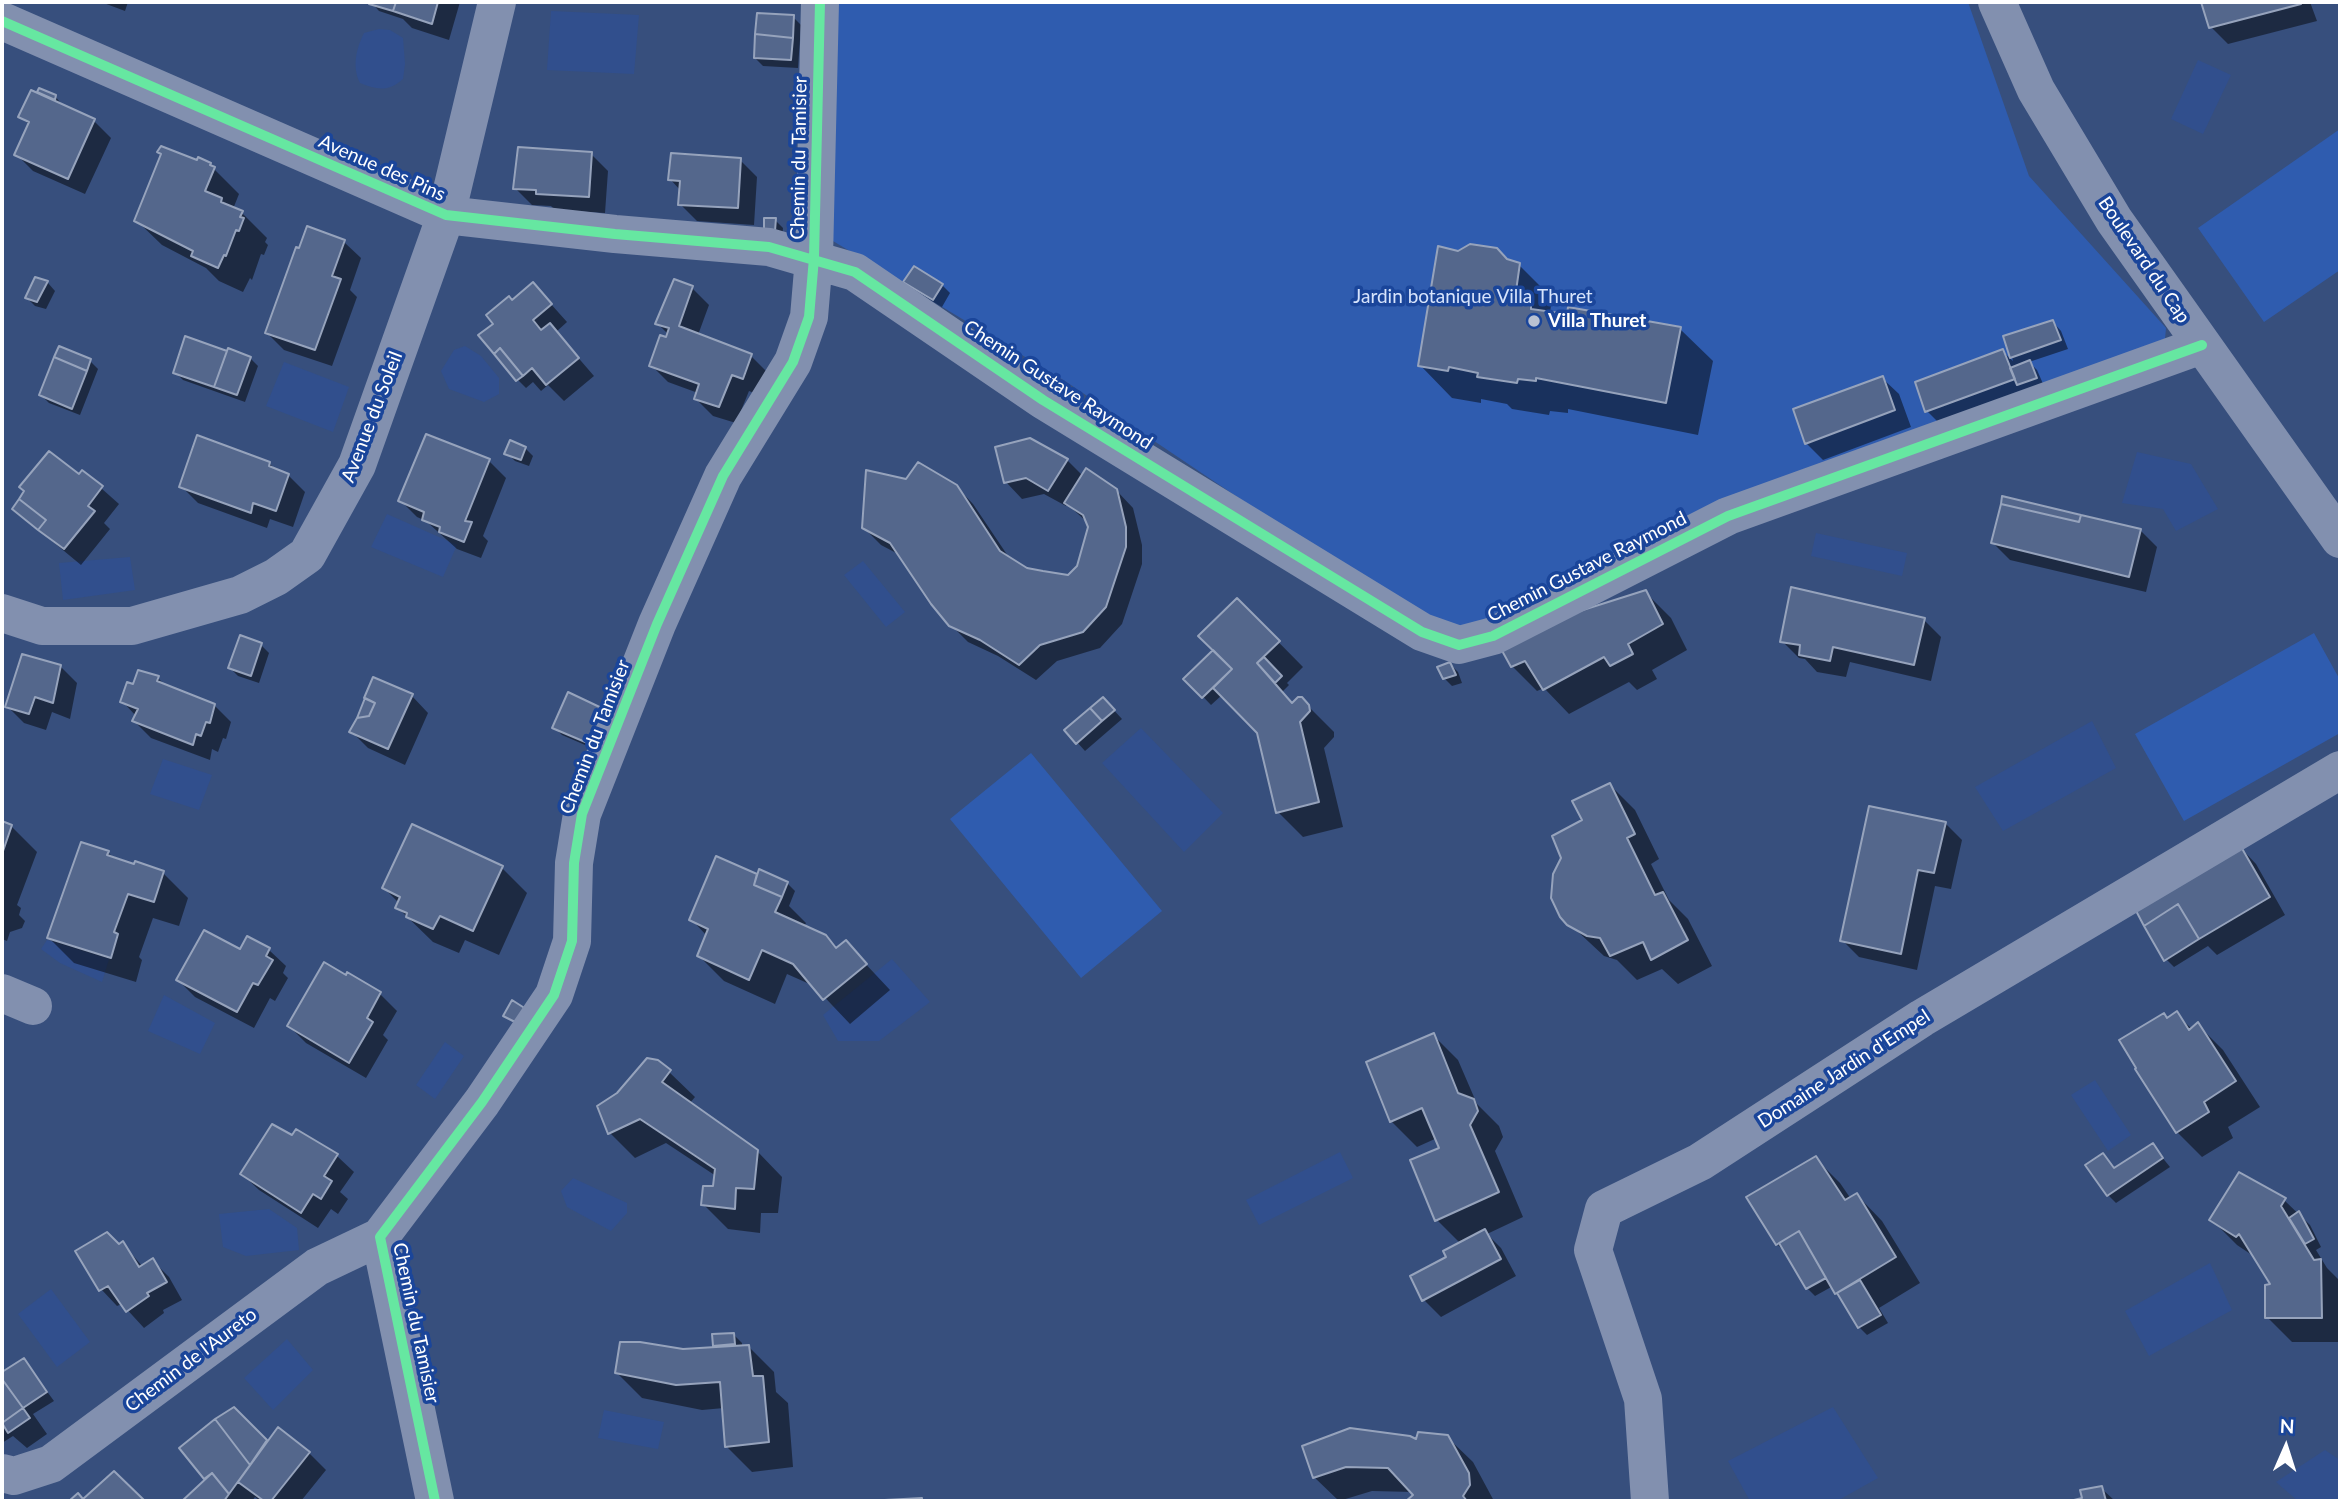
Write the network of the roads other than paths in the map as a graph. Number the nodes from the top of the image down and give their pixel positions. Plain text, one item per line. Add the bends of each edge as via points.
1 (498, 2) edge
2 (820, 2) edge
3 (1997, 2) edge
4 (2, 21) edge
5 (446, 215) junction
6 (814, 258) junction
7 (2202, 345) junction
8 (2340, 539) edge
9 (2, 613) edge
10 (2340, 770) edge
11 (380, 1237) junction
12 (2, 1473) edge
13 (435, 1501) edge
14 (1650, 1501) edge

1 - 5 street, Avenue du Soleil
2 - 6 street, Chemin du Tamisier
3 - 7 street, Boulevard du Cap via 2036,90 2100,196
4 - 5 street, Avenue des Pins
5 - 6 street, Avenue des Pins via 769,247
5 - 9 street, Avenue du Soleil via 357,466 307,555 276,578 240,595 132,626 42,626
6 - 7 street, Chemin Gustave Raymond via 855,272 1044,400 1422,632 1459,645 1493,636 1728,516
6 - 11 street, Chemin du Tamisier via 809,317 793,362 723,476 657,624 582,814 574,863 572,941 554,995 482,1102
7 - 8 street, Boulevard du Cap
10 - 14 street, Domaine Jardin d'Empel via 1922,1018 1700,1161 1604,1209 1593,1250 1643,1399
11 - 12 street, Chemin de l'Aureto via 317,1267 51,1464 14,1476
11 - 13 street, Chemin du Tamisier

